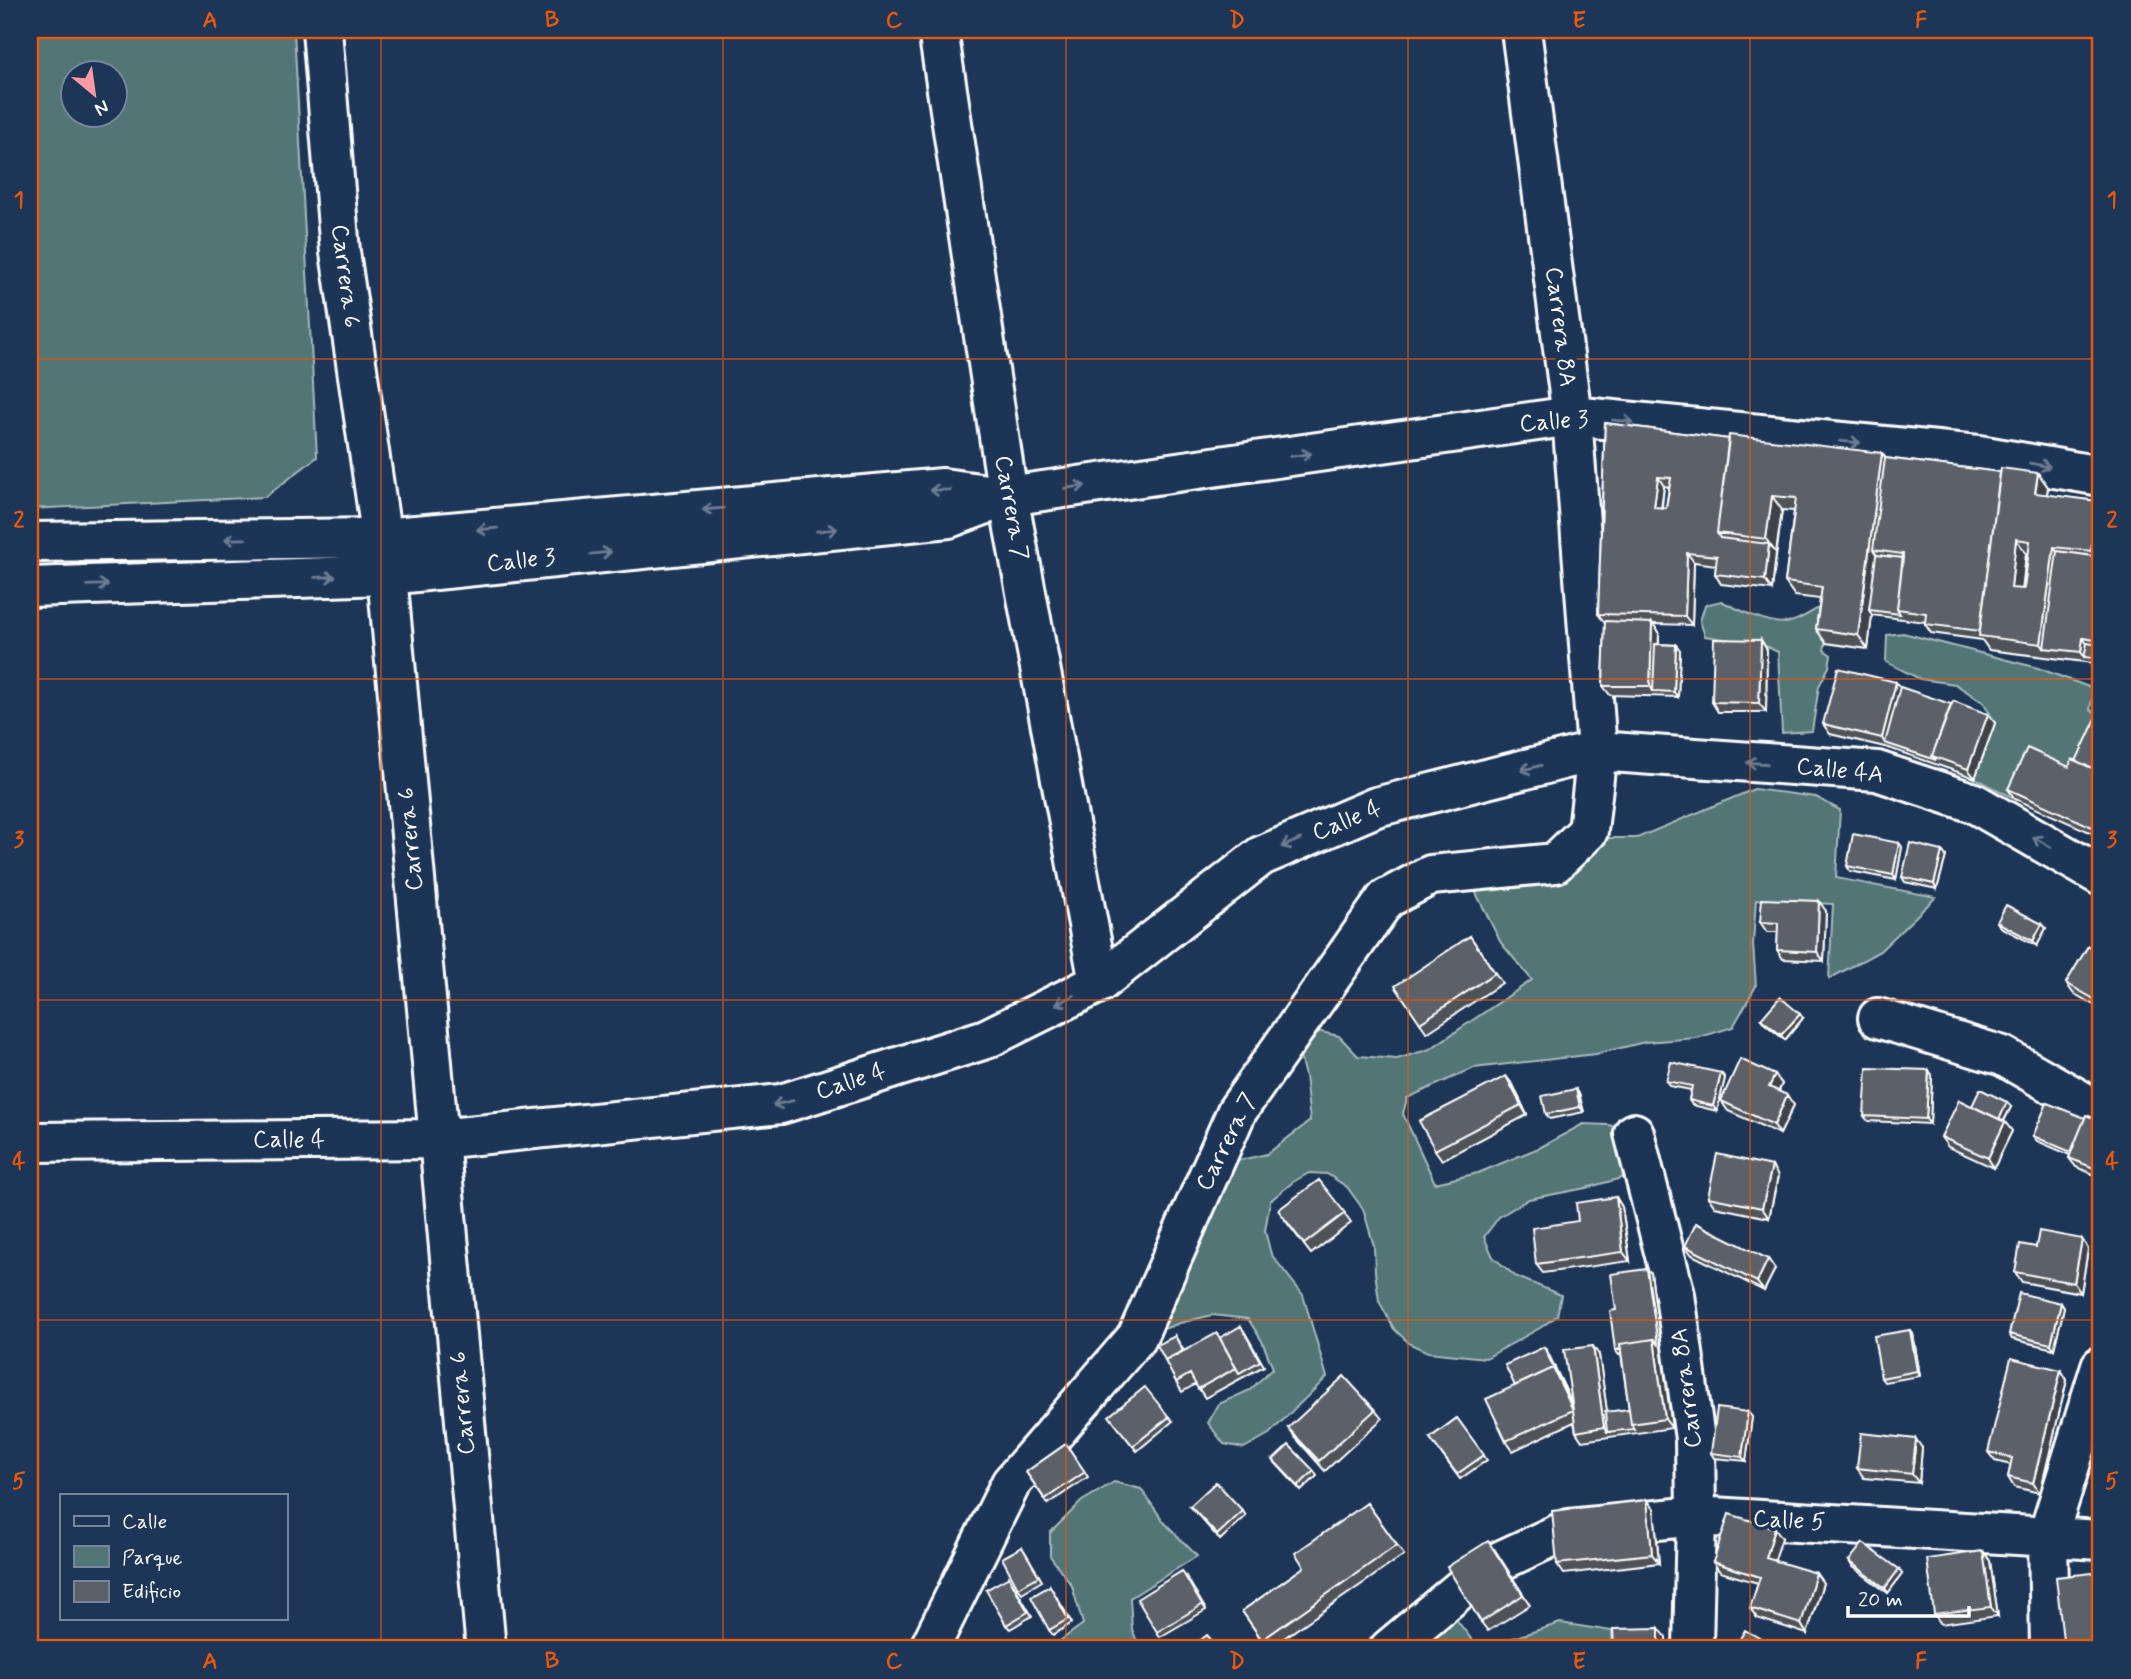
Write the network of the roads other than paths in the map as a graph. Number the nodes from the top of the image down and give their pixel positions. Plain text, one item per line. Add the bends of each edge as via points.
1 (322, 30) edge
2 (938, 30) edge
3 (1521, 30) edge
4 (1572, 416) junction
5 (2101, 476) edge
6 (1008, 496) junction
7 (30, 542) edge
8 (384, 557) junction
9 (30, 587) edge
10 (1597, 751) junction
11 (2101, 876) edge
12 (1099, 983) junction
13 (1878, 1018) dead end
14 (2101, 1112) edge
15 (1634, 1133) dead end
16 (438, 1139) junction
17 (30, 1142) edge
18 (2101, 1366) edge
19 (1696, 1516) junction
20 (2048, 1536) junction
21 (2101, 1540) edge
22 (486, 1649) edge
23 (929, 1649) edge
24 (1389, 1649) edge
25 (1693, 1649) edge
26 (2050, 1649) edge

1 - 8 street, Carrera 6 via 340,252
2 - 6 street, Carrera 7
3 - 4 street, Carrera 8A
4 -> 5 street, Calle 3 via 1979,455
6 -> 4 street, Calle 3
4 - 10 street, Carrera 8A
6 - 8 street, Calle 3 via 943,488
6 - 12 street, Carrera 7
8 -> 7 street, Calle 3
9 -> 8 street, Calle 3
8 - 16 street, Carrera 6
11 -> 10 street, Calle 4A via 1974,803 1878,771
10 -> 12 street, Calle 4 via 1376,807 1261,856
10 - 23 street, Carrera 7 via 1588,831 1555,863 1431,874 1386,899 1237,1111 1137,1337 1011,1483
12 -> 16 street, Calle 4 via 986,1039 781,1104
13 - 14 street via 2003,1056
15 - 19 street, Carrera 8A via 1675,1295 1695,1439
16 - 17 street, Calle 4
16 - 22 street, Carrera 6
18 - 20 street
19 - 20 street, Calle 5
19 - 24 street, Calle 5 via 1569,1529 1487,1567
19 - 25 street, Carrera 8A
20 - 21 street, Calle 5
20 - 26 street

